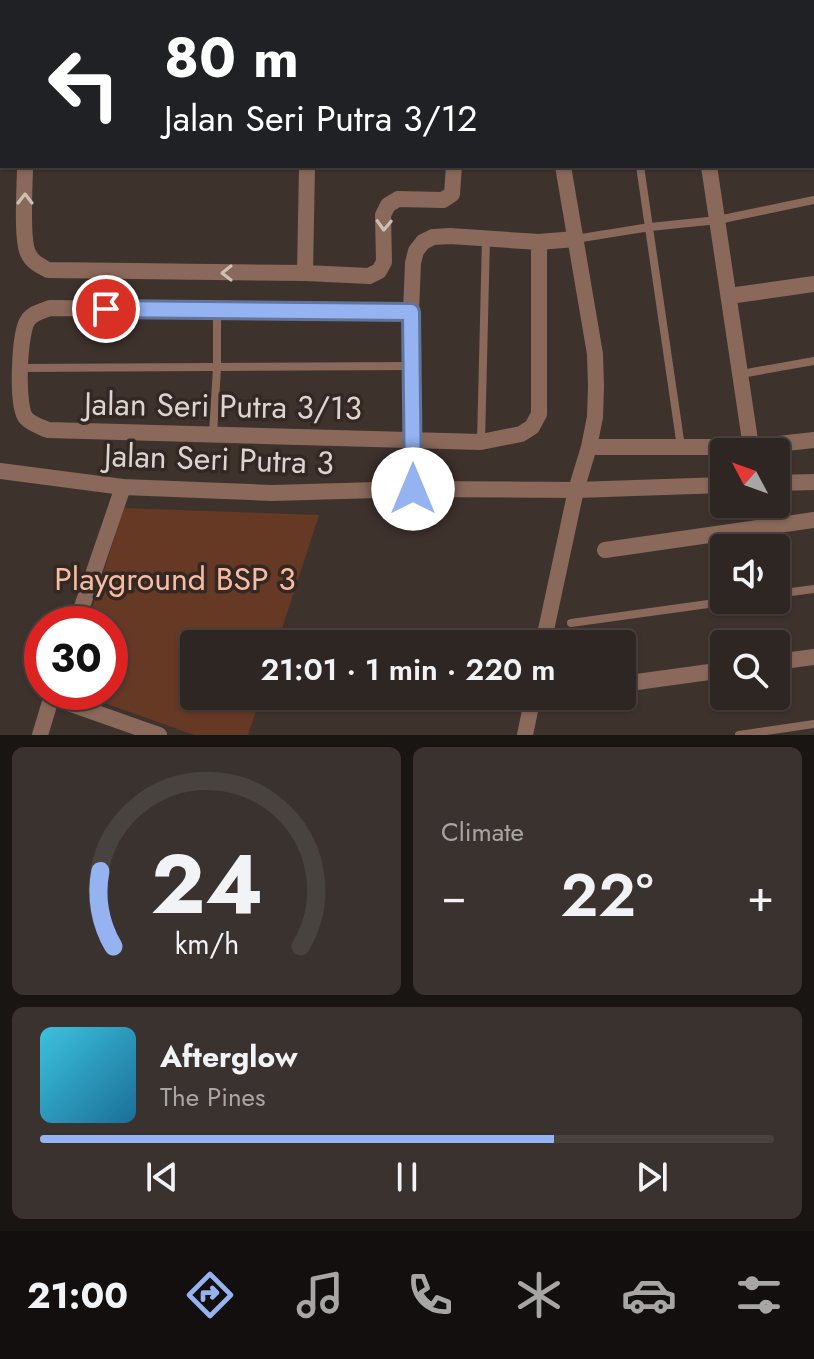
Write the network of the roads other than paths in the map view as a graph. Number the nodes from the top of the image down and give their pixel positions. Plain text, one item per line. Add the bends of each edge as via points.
1 (25, 168) edge
2 (307, 168) edge
3 (454, 168) edge
4 (563, 168) edge
5 (640, 168) edge
6 (709, 168) edge
7 (814, 200) edge
8 (718, 220) junction
9 (650, 227) junction
10 (486, 239) junction
11 (575, 239) junction
12 (539, 242) junction
13 (305, 273) junction
14 (814, 284) edge
15 (729, 296) junction
16 (217, 311) junction
17 (411, 312) junction
18 (814, 361) edge
19 (412, 366) junction
20 (21, 368) junction
21 (217, 368) junction
22 (741, 374) junction
23 (213, 434) junction
24 (750, 438) edge
25 (412, 439) junction
26 (814, 440) edge
27 (481, 442) junction
28 (790, 443) edge
29 (589, 447) junction
30 (681, 448) junction
31 (710, 448) edge
32 (0, 471) edge
33 (814, 482) edge
34 (790, 483) edge
35 (710, 485) edge
36 (123, 487) junction
37 (413, 489) junction
38 (576, 490) junction
39 (814, 520) edge
40 (605, 550) dead end
41 (814, 589) edge
42 (790, 592) edge
43 (710, 604) edge
44 (82, 606) edge
45 (571, 623) dead end
46 (546, 630) edge
47 (814, 657) edge
48 (790, 660) edge
49 (710, 672) edge
50 (636, 682) edge
51 (48, 710) edge
52 (92, 710) edge
53 (530, 710) edge
54 (814, 724) edge
55 (40, 735) edge
56 (159, 735) edge
57 (525, 735) edge
58 (739, 735) edge

13 -> 1 street via 48,270 27,252
2 - 13 street
3 -> 13 street via 452,194 443,200 398,199 388,205 379,271 369,276
4 - 11 street
5 - 9 lane
6 - 8 street
7 - 8 lane
8 - 9 lane
8 - 15 street
9 - 11 lane
9 - 30 lane
10 - 12 street
10 - 17 street via 433,237 423,242 413,263
10 - 27 lane
11 - 12 street
11 - 29 street via 595,354 595,417
12 - 27 street, Jalan Seri Putra 3/13 via 539,414 521,434
14 - 15 street
15 - 22 street
16 - 17 street
16 - 20 street, Jalan Seri Putra 3/13 via 50,308 27,321
16 - 21 lane
17 - 19 street
18 - 22 lane
19 - 21 lane
19 - 25 street
20 - 21 lane
20 - 23 street, Jalan Seri Putra 3/13 via 21,408 26,419 48,430
21 - 23 lane
22 - 24 street
23 - 25 street, Jalan Seri Putra 3/13
25 - 27 street, Jalan Seri Putra 3/13
25 - 37 street
26 - 28 street
29 - 30 street
29 - 38 street
30 - 31 street
32 - 36 street, Jalan Seri Putra 3
33 - 34 street
35 - 38 street, Jalan Seri Putra 3
36 - 37 street, Jalan Seri Putra 3 via 272,493
36 - 44 street
37 - 38 street, Jalan Seri Putra 3
38 - 46 street
39 - 40 street
41 - 42 lane
43 - 45 lane
47 - 48 street
49 - 50 street
51 - 55 street
52 - 56 street
53 - 57 street
54 - 58 lane

